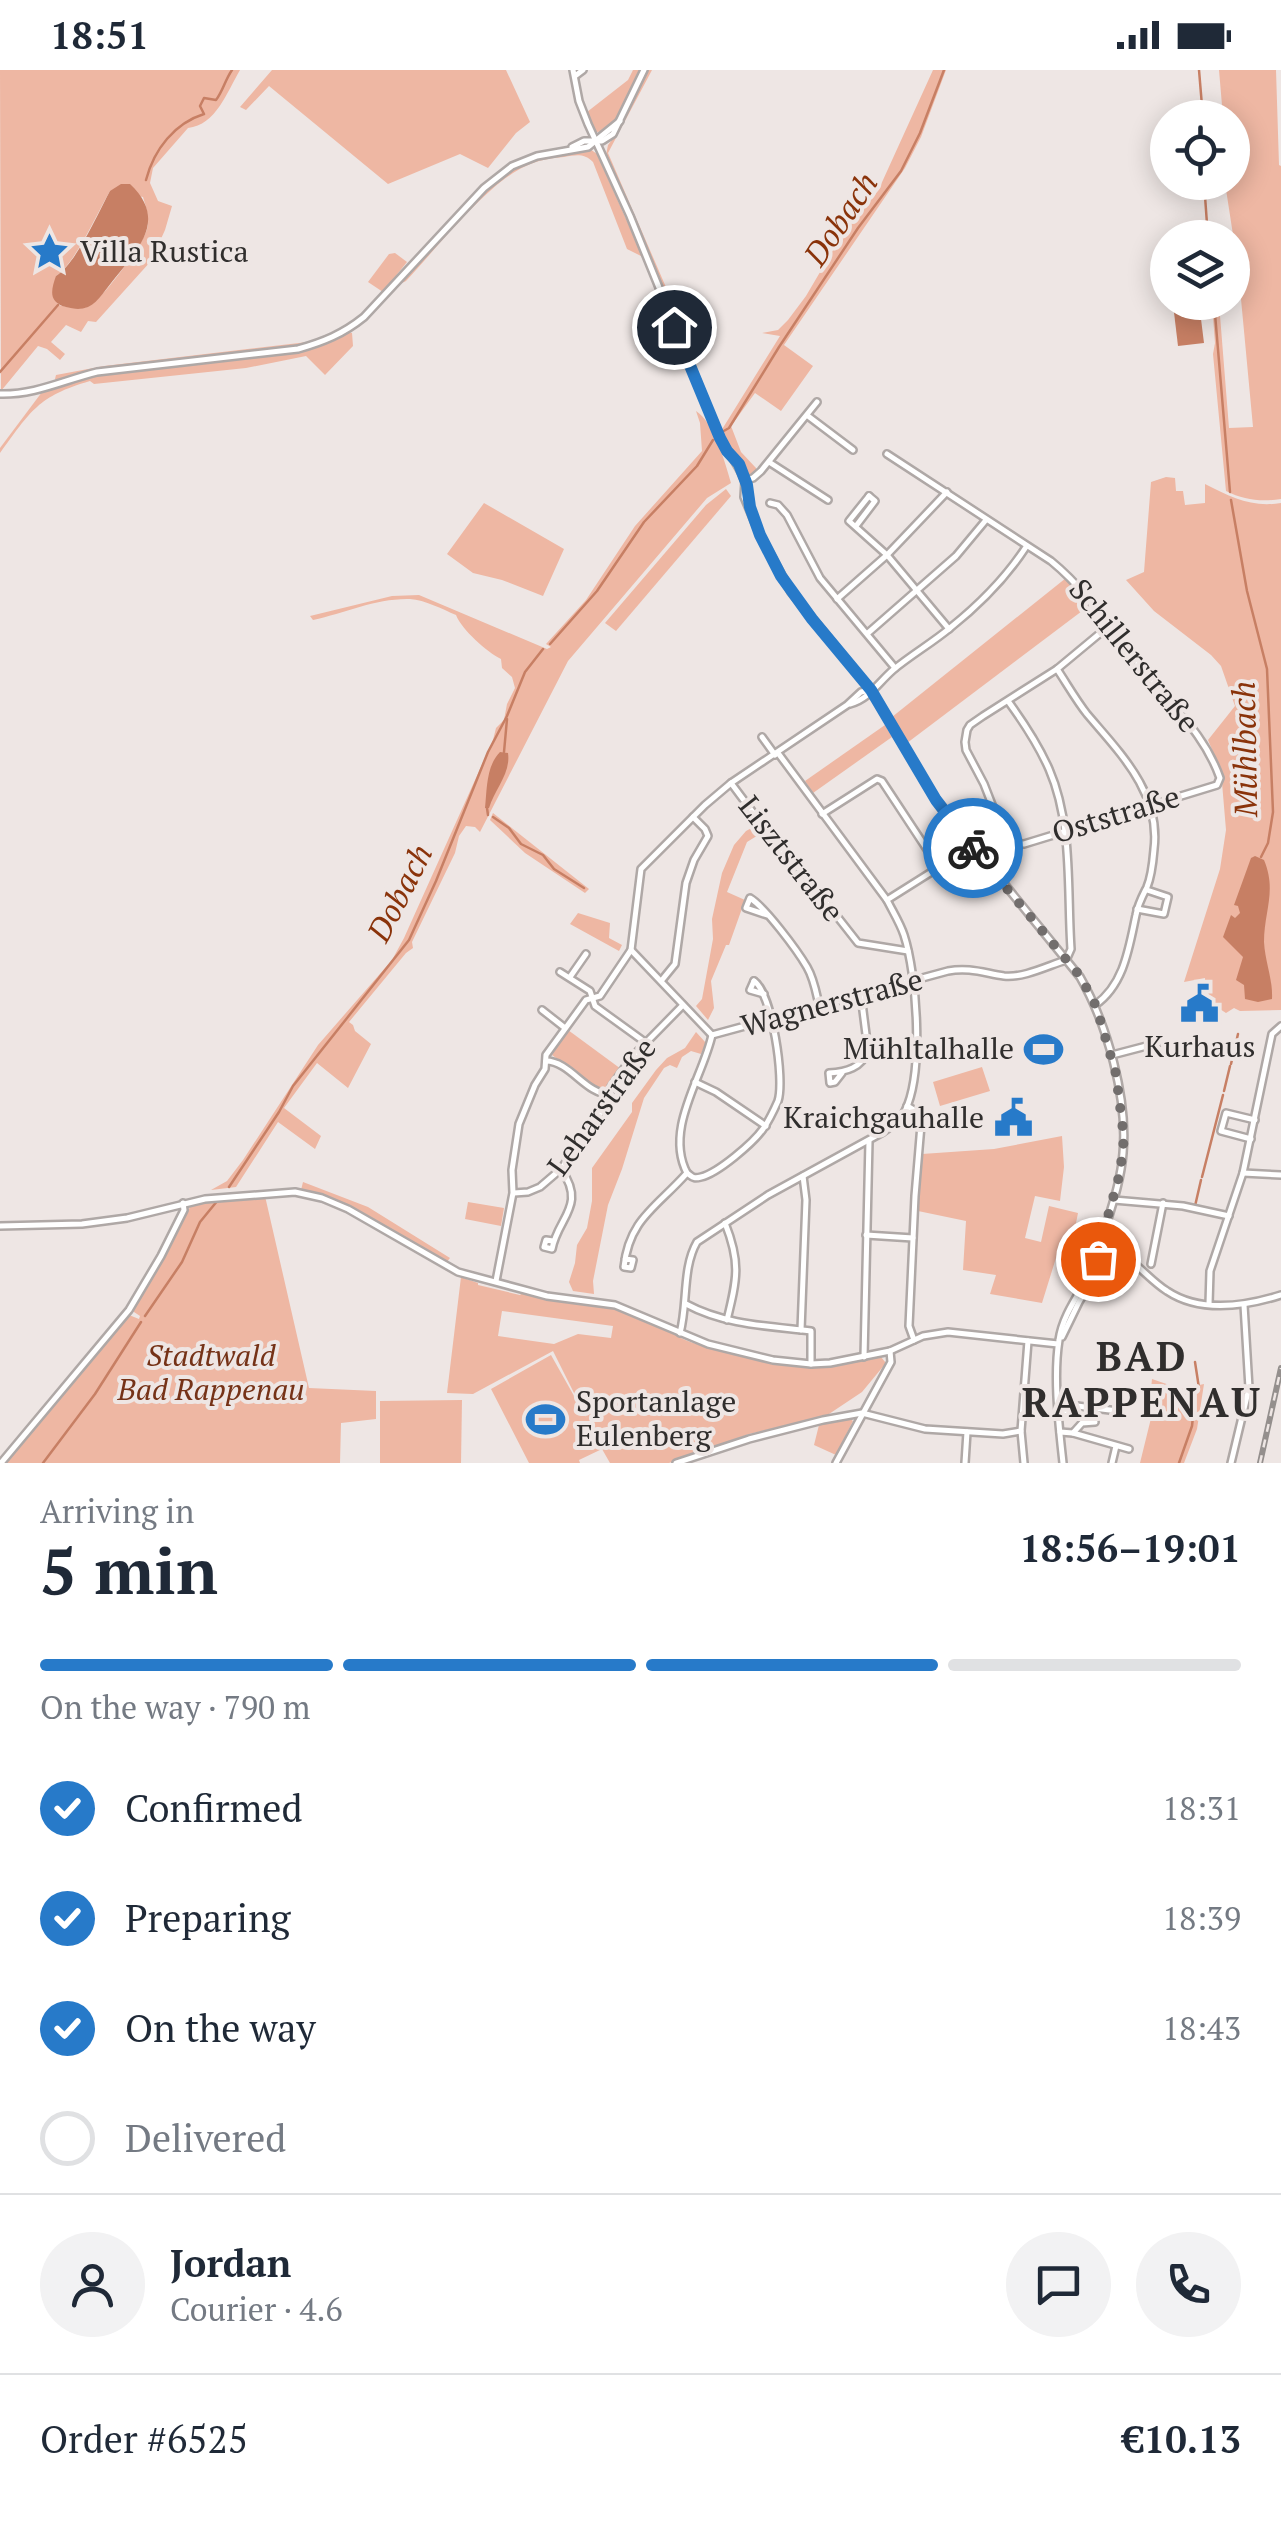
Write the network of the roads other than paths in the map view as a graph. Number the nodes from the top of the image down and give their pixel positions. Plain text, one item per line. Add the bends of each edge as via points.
1 (583, 70) edge
2 (644, 70) edge
3 (574, 73) edge
4 (596, 141) junction
5 (0, 394) edge
6 (817, 402) dead end
7 (808, 416) junction
8 (853, 450) dead end
9 (887, 454) dead end
10 (768, 462) junction
11 (744, 480) junction
12 (947, 492) junction
13 (828, 500) dead end
14 (770, 503) dead end
15 (986, 520) junction
16 (856, 526) junction
17 (1027, 546) junction
18 (887, 555) junction
19 (919, 591) junction
20 (837, 599) junction
21 (1110, 625) junction
22 (950, 629) junction
23 (868, 633) junction
24 (895, 668) junction
25 (1056, 669) junction
26 (871, 690) junction
27 (1008, 701) junction
28 (762, 737) dead end
29 (776, 754) junction
30 (731, 783) junction
31 (1220, 784) joint
32 (1151, 804) junction
33 (822, 814) junction
34 (693, 817) junction
35 (1064, 830) junction
36 (1145, 890) junction
37 (887, 900) junction
38 (1137, 909) junction
39 (767, 914) dead end
40 (631, 950) junction
41 (908, 951) junction
42 (586, 954) dead end
43 (1066, 960) junction
44 (560, 972) dead end
45 (570, 978) junction
46 (662, 980) junction
47 (912, 980) junction
48 (764, 994) dead end
49 (861, 995) junction
50 (592, 998) junction
51 (683, 1005) junction
52 (819, 1006) junction
53 (1096, 1006) junction
54 (542, 1010) dead end
55 (772, 1020) junction
56 (1281, 1026) edge
57 (565, 1028) junction
58 (712, 1034) junction
59 (1158, 1044) dead end
60 (644, 1046) junction
61 (1112, 1055) junction
62 (546, 1060) junction
63 (842, 1073) dead end
64 (695, 1082) junction
65 (610, 1094) junction
66 (907, 1106) junction
67 (1255, 1120) junction
68 (766, 1126) junction
69 (1251, 1139) junction
70 (869, 1141) junction
71 (561, 1169) junction
72 (687, 1173) junction
73 (1243, 1173) junction
74 (1281, 1175) edge
75 (803, 1176) junction
76 (513, 1193) junction
77 (1114, 1200) junction
78 (183, 1203) junction
79 (1163, 1204) junction
80 (1229, 1216) junction
81 (725, 1224) junction
82 (0, 1226) edge
83 (1103, 1234) junction
84 (866, 1235) junction
85 (913, 1238) junction
86 (553, 1242) dead end
87 (1110, 1251) junction
88 (624, 1258) dead end
89 (1100, 1258) junction
90 (1111, 1262) junction
91 (1133, 1263) junction
92 (1152, 1264) dead end
93 (496, 1281) junction
94 (1281, 1295) edge
95 (1075, 1303) junction
96 (686, 1304) junction
97 (1208, 1304) junction
98 (1244, 1305) junction
99 (727, 1320) junction
100 (801, 1330) junction
101 (680, 1333) junction
102 (914, 1340) junction
103 (1028, 1342) junction
104 (1045, 1343) junction
105 (1058, 1344) junction
106 (890, 1351) junction
107 (864, 1357) junction
108 (811, 1364) junction
109 (1058, 1411) junction
110 (1118, 1411) dead end
111 (862, 1413) junction
112 (1095, 1422) dead end
113 (1021, 1431) junction
114 (966, 1432) junction
115 (1060, 1432) junction
116 (1073, 1433) junction
117 (1116, 1445) junction
118 (1129, 1449) dead end
119 (692, 1460) edge
120 (1, 1463) edge
121 (676, 1463) edge
122 (836, 1463) edge
123 (965, 1463) edge
124 (1024, 1463) edge
125 (1063, 1463) edge
126 (1112, 1463) edge
127 (1231, 1463) edge

1 - 3 street
2 - 4 street via 613,134
3 - 4 street
4 - 5 street via 512,166 364,318 322,343 98,372
4 - 11 street via 720,438
6 - 7 street
7 - 8 street
7 - 10 street
9 - 12 street, Schillerstraße
10 - 11 street
10 - 13 street
11 - 26 street via 760,535 791,592
12 - 15 street, Schillerstraße
12 - 18 street
14 - 20 street via 786,515
15 - 17 street, Schillerstraße
15 - 19 street
16 - 16 street via 850,521 868,496 875,501
16 - 18 street
17 - 21 street, Schillerstraße via 1068,574
17 - 22 street via 990,594
18 - 19 street
18 - 20 street
19 - 22 street
19 - 23 street
20 - 23 street
21 - 25 street
21 - 31 street, Schillerstraße via 1204,740
22 - 24 street
23 - 24 street
24 - 26 street
25 - 27 street
25 - 32 street
26 - 29 street
26 - 43 street via 936,800
27 - 35 street via 1050,772
27 - 35 street, Oststraße via 970,726 965,742 1004,838 1024,844
28 - 29 street
29 - 30 street
29 - 33 street
30 - 34 street
30 - 41 street, Lisztstraße via 858,943
31 - 32 street, Oststraße
32 - 35 street, Oststraße
32 - 36 street via 1155,841
33 - 37 street
33 - 37 street via 882,781 936,864
34 - 40 street via 642,869
34 - 46 street via 708,836 686,883 675,964
35 - 43 street via 1071,949
36 - 38 street
36 - 38 street via 1168,897 1164,914
37 - 41 street
38 - 53 street via 1123,968
39 - 52 street via 807,966
40 - 46 street, Wagnerstraße
40 - 50 street
41 - 47 street
42 - 45 street
43 - 47 street, Wagnerstraße via 1015,976 964,969
43 - 53 street
44 - 45 street
45 - 50 street
46 - 51 street, Wagnerstraße
47 - 49 street, Wagnerstraße
47 - 66 street via 916,1064
48 - 55 street
49 - 52 street, Wagnerstraße
49 - 63 street via 868,1050
50 - 57 street
50 - 60 street
51 - 58 street, Wagnerstraße
51 - 60 street, Leharstraße
52 - 55 street, Wagnerstraße
53 - 61 street
54 - 57 street
55 - 58 street, Wagnerstraße
55 - 68 street via 780,1090
56 - 67 street via 1272,1034
57 - 62 street
58 - 64 street
59 - 61 street
60 - 65 street, Leharstraße
61 - 77 street via 1124,1138
62 - 65 street
62 - 76 street via 517,1132
64 - 68 street
64 - 72 street via 680,1145
65 - 71 street, Leharstraße
66 - 70 street
66 - 85 street via 921,1118
67 - 69 street
67 - 69 street via 1226,1113 1221,1132
68 - 72 street via 704,1177
69 - 73 street
70 - 75 street
70 - 84 street
71 - 76 street, Leharstraße via 540,1187
71 - 86 street via 570,1185 570,1207
72 - 88 street via 638,1223
73 - 74 street
73 - 80 street
75 - 81 street
75 - 100 street
76 - 93 street
77 - 79 street
77 - 83 street
78 - 82 street via 97,1222
78 - 93 street via 309,1194 458,1272
78 - 120 street via 162,1256 129,1310
79 - 80 street
79 - 92 street
80 - 97 street via 1210,1270
81 - 96 street via 690,1253
81 - 99 street via 737,1275
83 - 87 street
83 - 89 street
84 - 85 street
84 - 107 street
85 - 102 street
87 - 89 street
87 - 90 street
87 - 91 street
89 - 90 street
89 - 95 street
90 - 91 street
91 - 97 street via 1168,1292
93 - 101 street via 615,1305
94 - 98 street
95 - 104 street
95 - 105 street
96 - 99 street
96 - 101 street
97 - 98 street
98 - 127 street via 1250,1388
99 - 100 street
100 - 108 street via 811,1331
101 - 108 street via 734,1351
102 - 103 street via 948,1332
102 - 106 street
103 - 104 street
103 - 113 street
104 - 105 street
105 - 109 street
106 - 107 street
106 - 111 street via 891,1362
107 - 108 street
109 - 110 street
109 - 115 street
111 - 114 street
111 - 119 street via 748,1439
111 - 122 street
112 - 116 street
113 - 114 street
113 - 124 street
114 - 123 street
115 - 116 street
115 - 125 street
116 - 117 street
117 - 118 street
117 - 126 street
119 - 121 street

